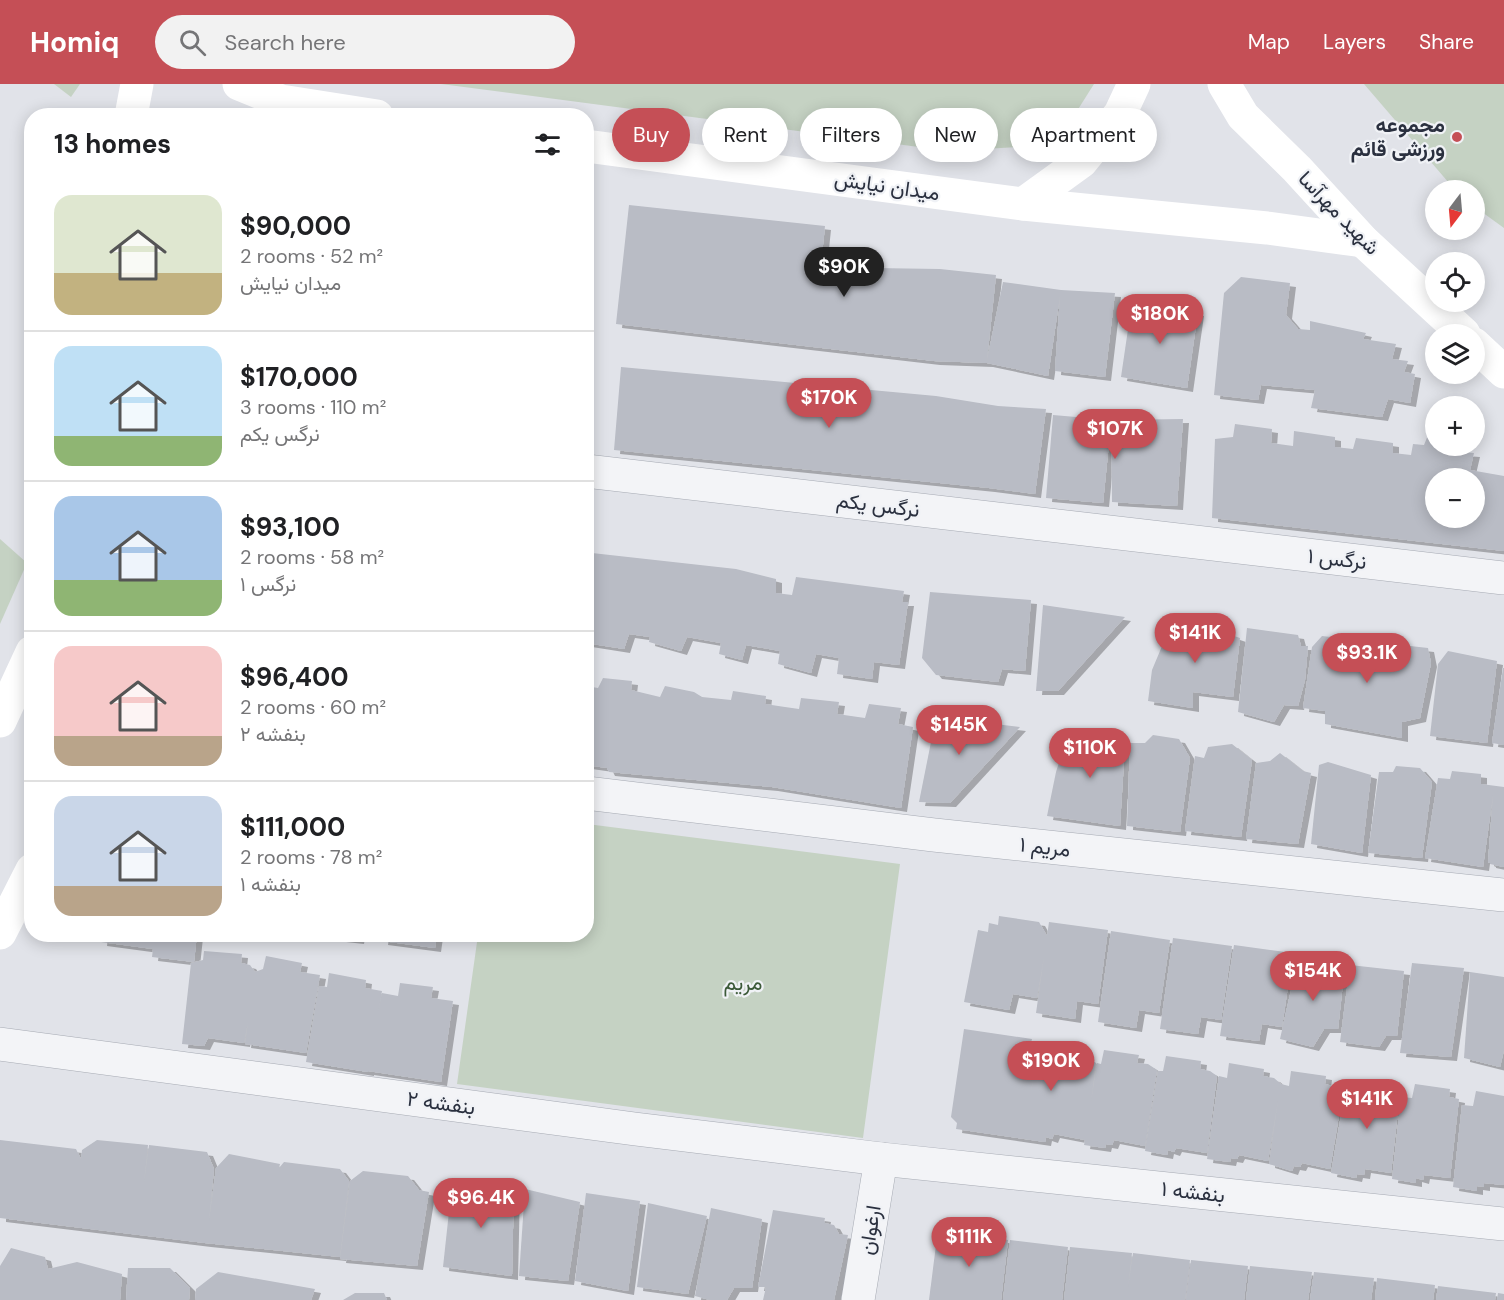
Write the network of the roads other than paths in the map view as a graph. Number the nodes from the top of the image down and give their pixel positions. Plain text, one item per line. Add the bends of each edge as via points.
1 (137, 84) edge
2 (239, 84) edge
3 (1134, 84) edge
4 (1224, 84) edge
5 (132, 108) edge
6 (325, 108) edge
7 (594, 147) edge
8 (1023, 204) junction
9 (1364, 241) junction
10 (1453, 324) edge
11 (1485, 354) edge
12 (1504, 372) edge
13 (594, 472) edge
14 (1170, 540) joint
15 (1504, 578) edge
16 (24, 669) edge
17 (0, 721) edge
18 (594, 795) edge
19 (24, 886) edge
20 (1504, 895) edge
21 (0, 933) edge
22 (0, 1044) edge
23 (881, 1159) junction
24 (1504, 1224) edge
25 (858, 1300) edge

1 - 5 main road
2 - 6 main road via 281,101
3 - 8 main road via 1120,114 1081,162
4 - 9 main road, شهید مهرآسا via 1243,116
7 - 8 main road, میدان نیایش
8 - 9 main road, میدان نیایش
9 - 10 main road, شهید مهرآسا
11 - 12 main road
13 - 14 street, نرگس یکم
14 - 15 street, نرگس ۱
16 - 17 main road
18 - 20 street, مریم ۱
19 - 21 main road
22 - 23 street, بنفشه ۲
23 - 24 street, بنفشه ۱
23 - 25 street, ارغوان

